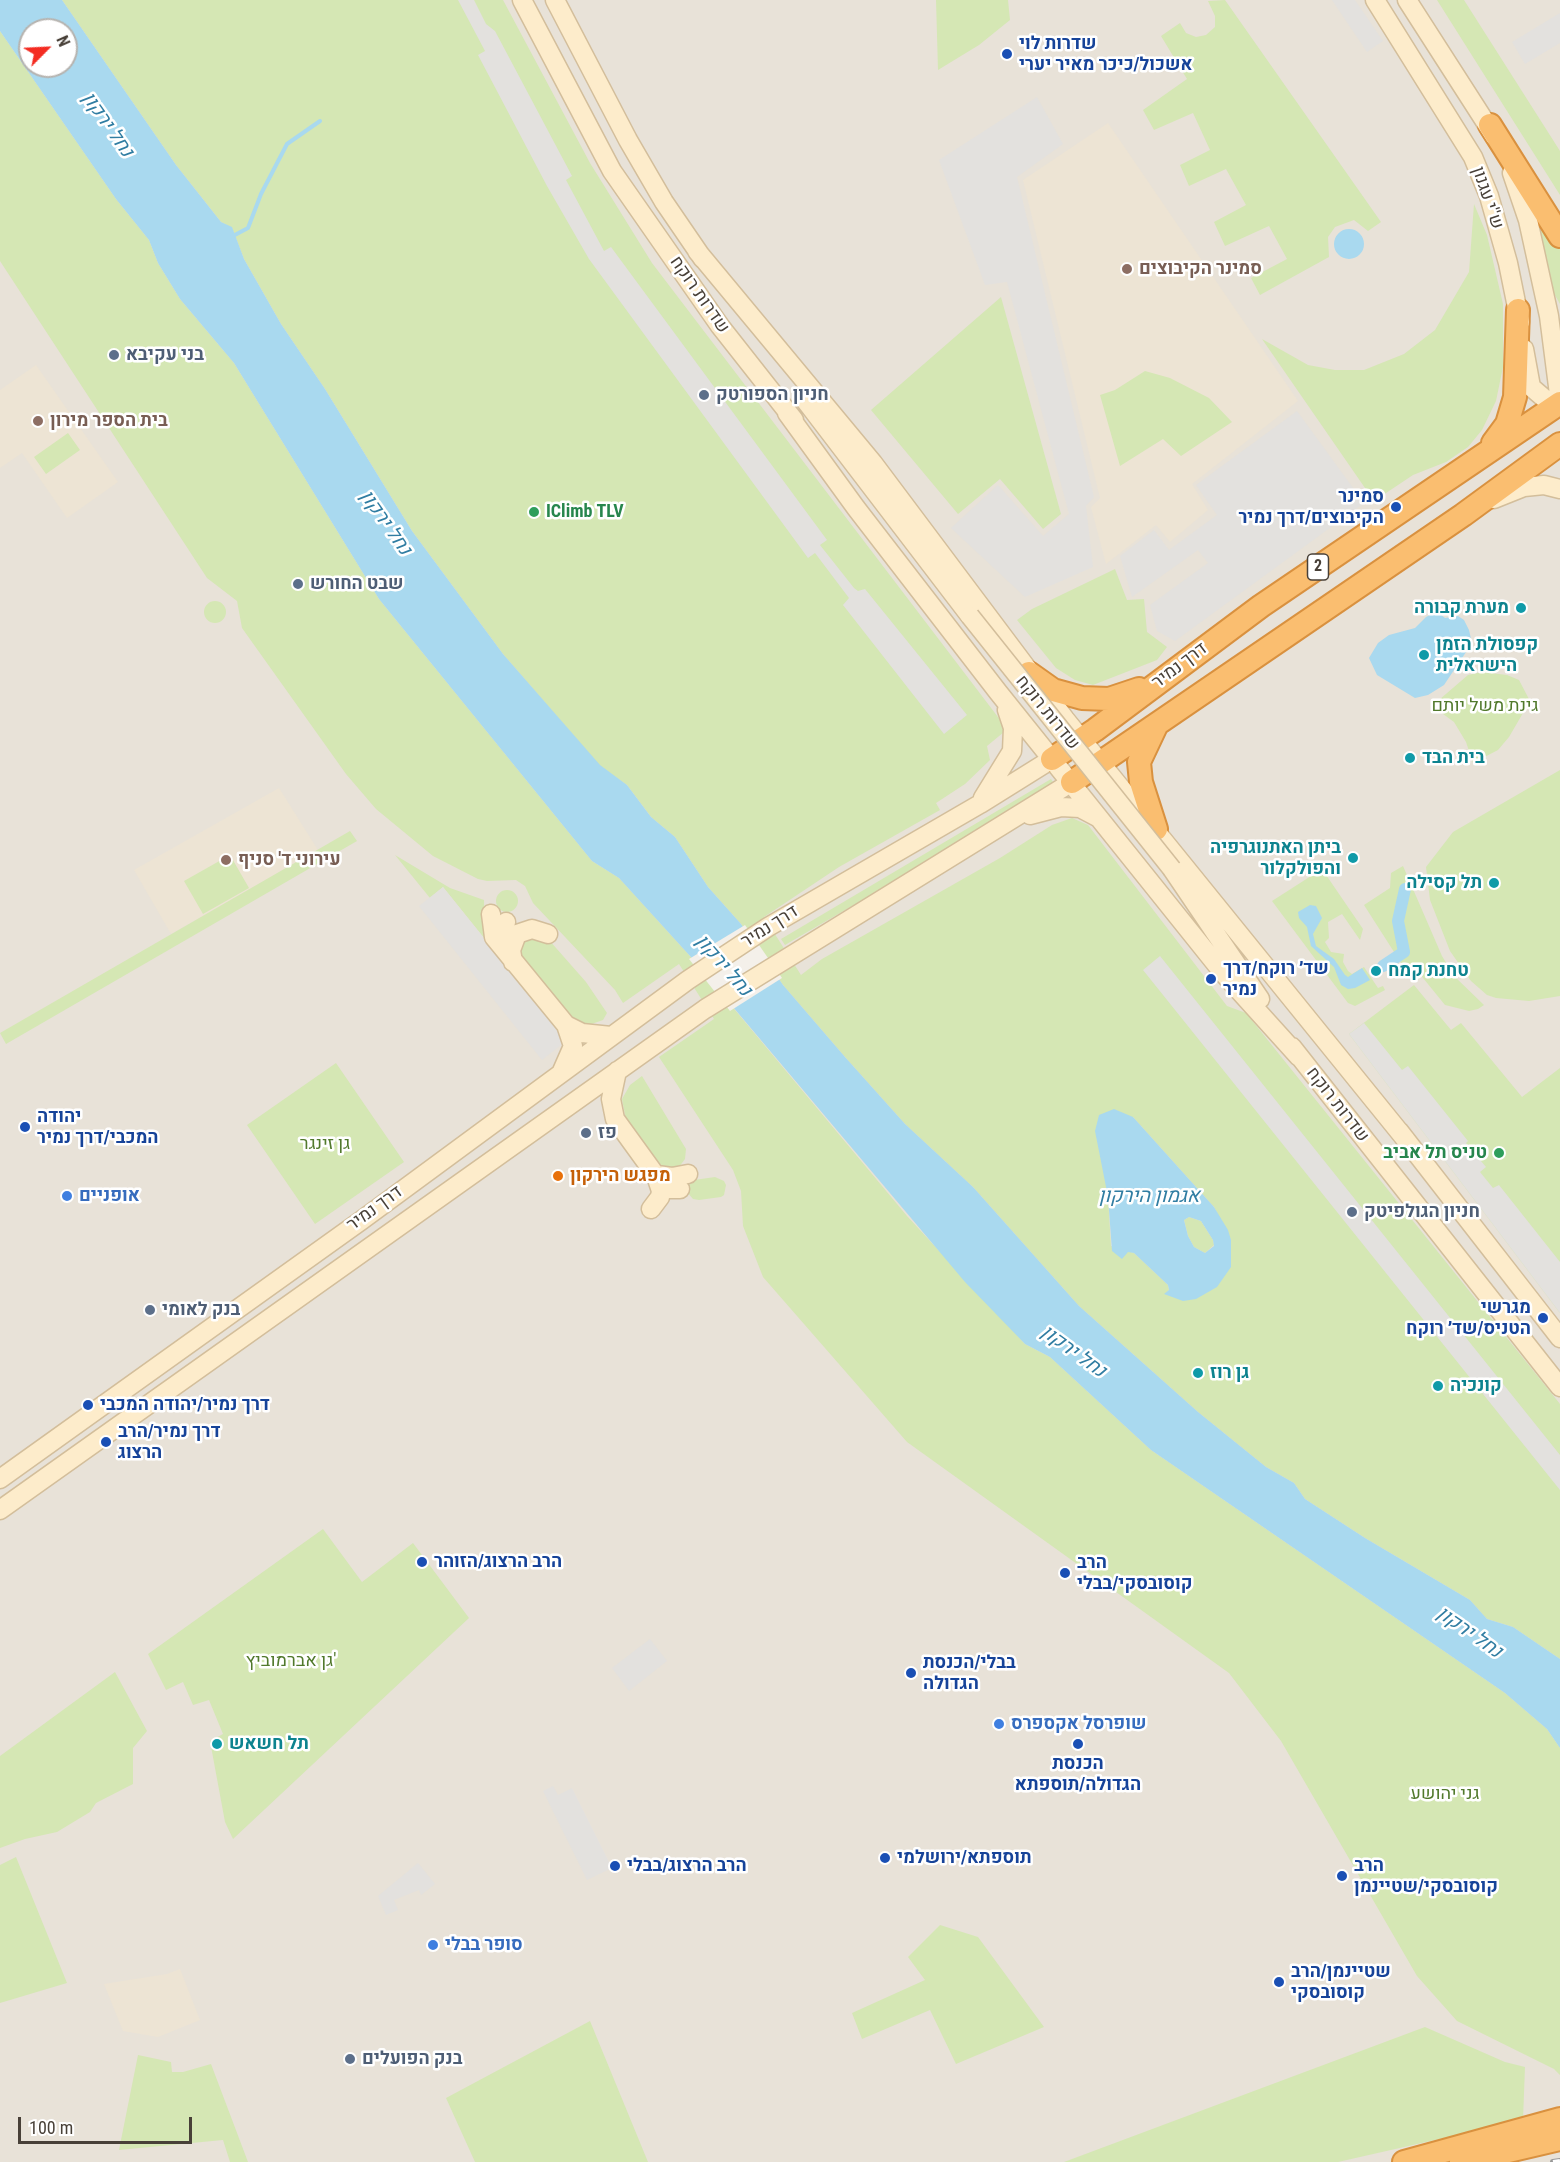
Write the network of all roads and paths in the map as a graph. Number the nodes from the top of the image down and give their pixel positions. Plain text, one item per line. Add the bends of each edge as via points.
1 (522, 0) edge
2 (555, 0) edge
3 (1375, 0) edge
4 (1407, 0) edge
5 (1490, 125) junction
6 (1560, 236) edge
7 (697, 251) junction
8 (1518, 310) junction
9 (1560, 403) edge
10 (787, 413) junction
11 (1519, 431) junction
12 (1560, 443) edge
13 (1484, 455) junction
14 (1560, 489) edge
15 (1463, 515) junction
16 (923, 557) junction
17 (1029, 673) junction
18 (1160, 681) junction
19 (998, 692) junction
20 (1157, 722) junction
21 (1082, 739) junction
22 (1052, 759) junction
23 (1101, 762) junction
24 (1072, 782) junction
25 (980, 804) junction
26 (1102, 820) junction
27 (998, 828) junction
28 (1156, 829) junction
29 (1172, 869) junction
30 (499, 918) dead end
31 (548, 934) dead end
32 (513, 962) junction
33 (566, 1025) junction
34 (611, 1036) junction
35 (1299, 1057) junction
36 (623, 1067) junction
37 (561, 1072) junction
38 (1406, 1140) junction
39 (655, 1175) junction
40 (684, 1181) dead end
41 (651, 1209) dead end
42 (1560, 1338) edge
43 (1560, 1387) edge
44 (0, 1479) edge
45 (0, 1510) edge
46 (1560, 2120) edge
47 (1560, 2139) edge
48 (1488, 2147) junction
49 (1404, 2162) edge
50 (1461, 2162) edge

1 - 10 main road, שדרות רוקח via 612,171 720,326
2 - 7 main road, שדרות רוקח via 628,140
3 - 8 main road, ש''י עגנון via 1473,157 1489,196
4 - 5 main road, ש''י עגנון
5 - 6 highway
5 - 9 main road, ש''י עגנון via 1528,220 1549,315
7 - 16 main road, שדרות רוקח
7 - 17 main road via 873,463
8 - 9 main road, ש''י עגנון via 1531,387 1545,399
8 - 13 highway via 1515,397 1507,424
9 - 11 highway, דרך נמיר / 2
10 - 16 main road, שדרות רוקח
10 - 19 main road
11 - 12 highway via 1544,435
11 - 13 highway, דרך נמיר / 2
12 - 15 highway, דרך נמיר / 2
13 - 18 highway, דרך נמיר / 2 via 1261,606
14 - 15 main road via 1544,485 1524,487
15 - 20 highway, דרך נמיר / 2
16 - 29 main road, שדרות רוקח, bridge
17 - 18 highway via 1053,690 1094,700 1122,696
17 - 21 main road
18 - 21 highway, דרך נמיר / 2
19 - 22 main road
19 - 25 main road via 1010,716 1014,739 1008,762
20 - 23 highway, דרך נמיר / 2
20 - 28 highway via 1139,762
21 - 22 highway, דרך נמיר / 2
21 - 23 main road
22 - 24 main road
22 - 25 main road, דרך נמיר
23 - 24 highway, דרך נמיר / 2
23 - 28 main road
24 - 26 main road
24 - 27 main road, דרך נמיר
25 - 34 main road, דרך נמיר via 768,927
26 - 27 main road via 1080,808 1061,807
26 - 35 main road via 1224,974
27 - 36 main road, דרך נמיר via 788,956
28 - 38 main road
29 - 35 main road, שדרות רוקח
29 - 38 main road, שדרות רוקח
30 - 32 main road via 494,936
31 - 32 main road via 532,929 517,934 511,950
32 - 33 main road
33 - 34 main road via 582,1033
33 - 37 main road via 573,1046
34 - 37 main road, דרך נמיר
35 - 43 main road, שדרות רוקח
36 - 39 main road via 611,1099 615,1119
36 - 45 main road, דרך נמיר
37 - 44 main road, דרך נמיר
38 - 42 main road, שדרות רוקח
39 - 40 main road
39 - 41 main road via 661,1191
46 - 48 highway
47 - 48 highway
48 - 49 highway
48 - 50 highway

